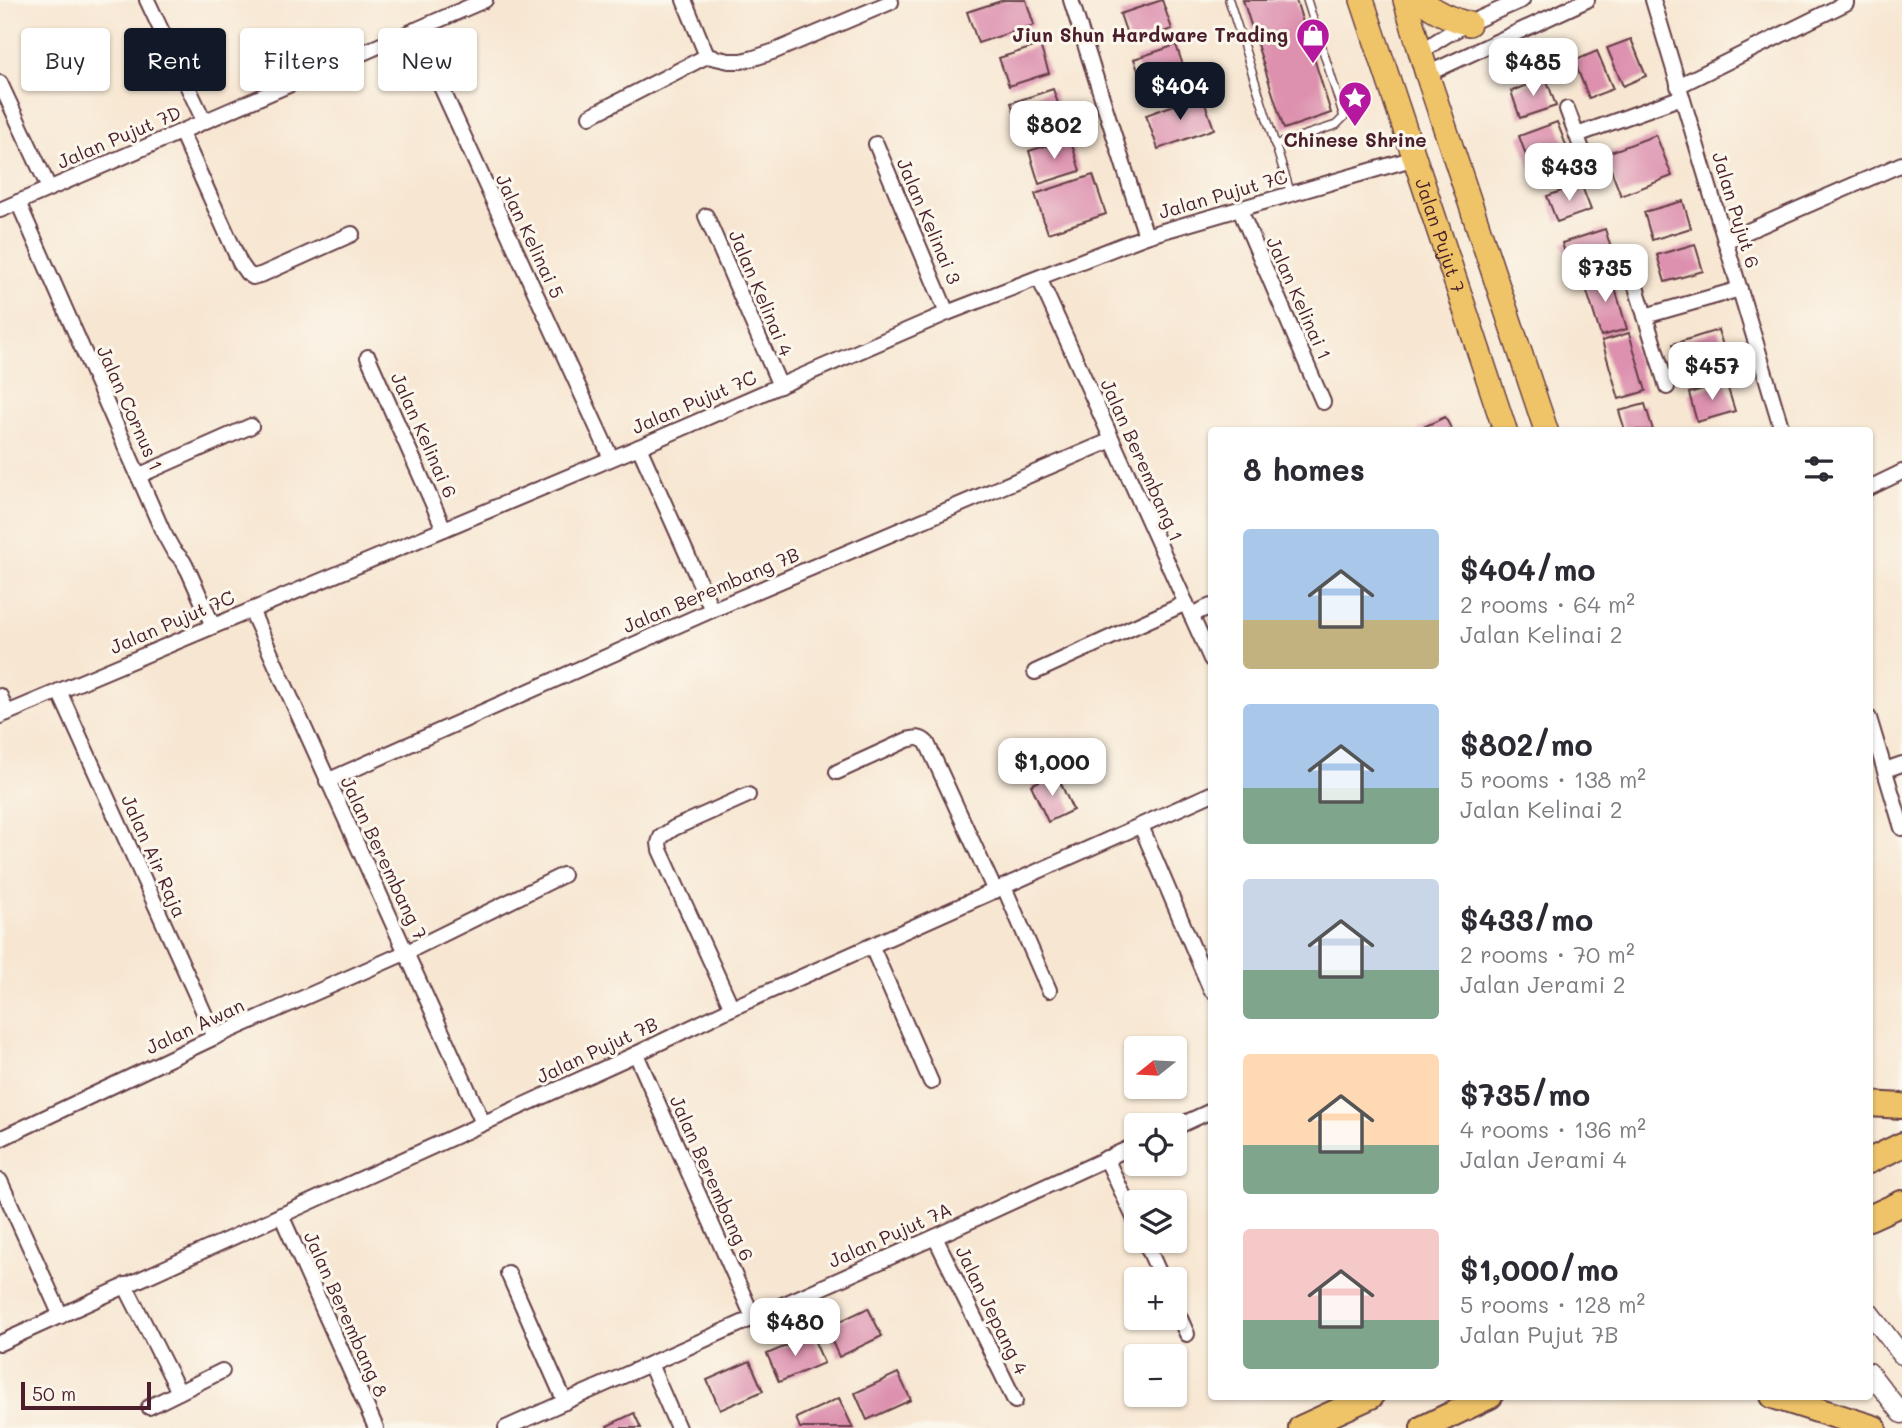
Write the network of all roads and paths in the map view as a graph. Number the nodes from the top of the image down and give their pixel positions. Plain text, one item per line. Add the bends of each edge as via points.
1 (147, 0) edge
2 (485, 0) edge
3 (684, 0) edge
4 (1071, 0) edge
5 (1229, 0) edge
6 (1307, 0) edge
7 (1362, 0) edge
8 (1405, 0) edge
9 (1421, 0) edge
10 (1522, 0) edge
11 (1653, 0) edge
12 (891, 2) dead end
13 (1577, 2) edge
14 (1846, 3) dead end
15 (1469, 24) junction
16 (420, 28) edge
17 (378, 46) edge
18 (707, 56) junction
19 (1424, 64) junction
20 (0, 83) edge
21 (443, 91) edge
22 (1680, 91) junction
23 (1567, 109) dead end
24 (590, 116) dead end
25 (204, 121) junction
26 (181, 132) junction
27 (1577, 135) junction
28 (876, 144) dead end
29 (1275, 145) junction
30 (1415, 158) junction
31 (1587, 163) dead end
32 (1902, 164) edge
33 (49, 188) junction
34 (1291, 194) junction
35 (18, 202) junction
36 (0, 210) edge
37 (1240, 210) junction
38 (706, 216) dead end
39 (352, 234) dead end
40 (1146, 236) junction
41 (1725, 241) junction
42 (1628, 261) dead end
43 (1039, 278) junction
44 (1740, 289) junction
45 (1462, 299) junction
46 (947, 313) junction
47 (1645, 316) junction
48 (368, 357) dead end
49 (780, 386) junction
50 (1667, 387) dead end
51 (1323, 402) dead end
52 (250, 426) dead end
53 (1504, 427) edge
54 (1545, 427) edge
55 (1781, 427) edge
56 (1112, 440) junction
57 (639, 447) junction
58 (611, 458) junction
59 (1902, 472) edge
60 (138, 476) junction
61 (1873, 486) edge
62 (444, 529) junction
63 (1208, 606) edge
64 (1189, 609) junction
65 (251, 610) junction
66 (712, 610) junction
67 (213, 626) junction
68 (1208, 652) edge
69 (1035, 671) dead end
70 (59, 691) junction
71 (0, 696) edge
72 (4, 714) edge
73 (1873, 731) edge
74 (1902, 764) edge
75 (1885, 770) junction
76 (837, 772) dead end
77 (327, 781) junction
78 (748, 795) dead end
79 (1208, 795) edge
80 (1141, 826) junction
81 (1902, 828) edge
82 (563, 875) dead end
83 (999, 889) junction
84 (872, 947) junction
85 (407, 952) junction
86 (1208, 983) edge
87 (1049, 990) dead end
88 (732, 1008) junction
89 (215, 1037) junction
90 (636, 1054) junction
91 (930, 1082) dead end
92 (1873, 1104) edge
93 (1902, 1107) edge
94 (1208, 1112) edge
95 (1187, 1122) edge
96 (483, 1123) junction
97 (0, 1139) edge
98 (1902, 1145) edge
99 (1124, 1150) edge
100 (1106, 1158) junction
101 (1873, 1159) edge
102 (0, 1181) edge
103 (1124, 1196) edge
104 (1902, 1203) edge
105 (281, 1216) junction
106 (1873, 1216) edge
107 (934, 1237) junction
108 (508, 1273) dead end
109 (125, 1285) junction
110 (61, 1315) junction
111 (753, 1317) junction
112 (1873, 1317) edge
113 (1185, 1330) edge
114 (1187, 1334) dead end
115 (0, 1343) edge
116 (1902, 1355) edge
117 (650, 1364) junction
118 (222, 1371) dead end
119 (1873, 1376) edge
120 (179, 1392) junction
121 (1362, 1400) edge
122 (1482, 1400) edge
123 (1786, 1400) edge
124 (1015, 1401) dead end
125 (565, 1402) junction
126 (149, 1407) dead end
127 (1902, 1414) edge
128 (376, 1428) edge
129 (506, 1428) edge
130 (678, 1428) edge
131 (1301, 1428) edge
132 (1423, 1428) edge
133 (1874, 1428) edge

1 - 25 street
2 - 16 street, Jalan Pujut 7D
3 - 18 street
4 - 40 street
5 - 29 lane
6 - 29 lane via 1343,117 1336,125
7 - 30 main road, Jalan Pujut 7
8 - 19 main road, Jalan Pujut 7
9 - 15 main road via 1453,20
10 - 15 street
11 - 22 street, Jalan Pujut 6
12 - 18 street via 754,58 729,61
13 - 19 street
14 - 22 street
15 - 19 street via 1427,47
17 - 25 street, Jalan Pujut 7D
18 - 24 street
19 - 45 main road via 1404,90 1456,247
19 - 54 main road, Jalan Pujut 7
20 - 33 street
21 - 58 street, Jalan Kelinai 5
22 - 27 street
22 - 41 street, Jalan Pujut 6
23 - 27 street
25 - 26 street, Jalan Pujut 7D
26 - 33 street, Jalan Pujut 7D
26 - 39 street via 240,263 253,277
27 - 31 street
28 - 46 street, Jalan Kelinai 3
29 - 34 lane
30 - 34 street, Jalan Pujut 7C
30 - 45 main road, Jalan Pujut 7
32 - 41 street
33 - 35 street, Jalan Pujut 7D
34 - 37 street, Jalan Pujut 7C
35 - 36 street, Jalan Pujut 7D
35 - 60 street, Jalan Cornus 1
37 - 40 street, Jalan Pujut 7C
37 - 51 street, Jalan Kelinai 1
38 - 49 street, Jalan Kelinai 4
40 - 43 street, Jalan Pujut 7C
41 - 44 street, Jalan Pujut 6
42 - 47 street
43 - 46 street, Jalan Pujut 7C
43 - 56 street, Jalan Berembang 1
44 - 47 street
44 - 55 street, Jalan Pujut 6
45 - 53 main road, Jalan Pujut 7
46 - 49 street, Jalan Pujut 7C
47 - 50 street
48 - 62 street, Jalan Kelinai 6
49 - 57 street, Jalan Pujut 7C
52 - 60 street
56 - 64 street, Jalan Berembang 1
56 - 66 street, Jalan Berembang 7B
57 - 58 street, Jalan Pujut 7C
57 - 66 street
58 - 62 street, Jalan Pujut 7C
59 - 61 street
60 - 67 street, Jalan Cornus 1
62 - 65 street, Jalan Pujut 7C
63 - 64 street
64 - 68 street, Jalan Berembang 1
64 - 69 street
65 - 67 street, Jalan Pujut 7C
65 - 77 street, Jalan Berembang 7
66 - 77 street, Jalan Berembang 7B
67 - 70 street, Jalan Pujut 7C
70 - 72 street, Jalan Pujut 7C
70 - 89 street, Jalan Air Raja
71 - 72 street
73 - 75 street
74 - 75 street
75 - 81 street
76 - 83 street via 907,740 922,739
77 - 85 street, Jalan Berembang 7
78 - 88 street via 674,828 659,843
79 - 80 street, Jalan Pujut 7B
80 - 83 street, Jalan Pujut 7B
80 - 86 street
82 - 85 street, Jalan Awan
83 - 84 street, Jalan Pujut 7B
83 - 87 street
84 - 88 street, Jalan Pujut 7B
84 - 91 street
85 - 89 street, Jalan Awan
85 - 96 street, Jalan Berembang 7
88 - 90 street, Jalan Pujut 7B
89 - 97 street, Jalan Awan
90 - 96 street, Jalan Pujut 7B
90 - 111 street, Jalan Berembang 6
92 - 93 highway
94 - 95 street
96 - 105 street, Jalan Pujut 7B
98 - 101 highway
99 - 100 street, Jalan Pujut 7A
100 - 103 street
100 - 107 street, Jalan Pujut 7A
102 - 110 street
104 - 106 highway
105 - 109 street, Jalan Pujut 7B
105 - 128 street, Jalan Berembang 8
107 - 111 street, Jalan Pujut 7A
107 - 124 street, Jalan Jepang 4
108 - 125 street
109 - 110 street, Jalan Pujut 7B
109 - 120 street
110 - 115 street, Jalan Pujut 7B
111 - 117 street, Jalan Pujut 7A
112 - 116 street
113 - 114 street
117 - 125 street, Jalan Pujut 7A
117 - 130 street
118 - 120 street
119 - 127 street
120 - 126 street
121 - 131 highway
122 - 132 highway
123 - 133 highway
125 - 129 street, Jalan Pujut 7A

